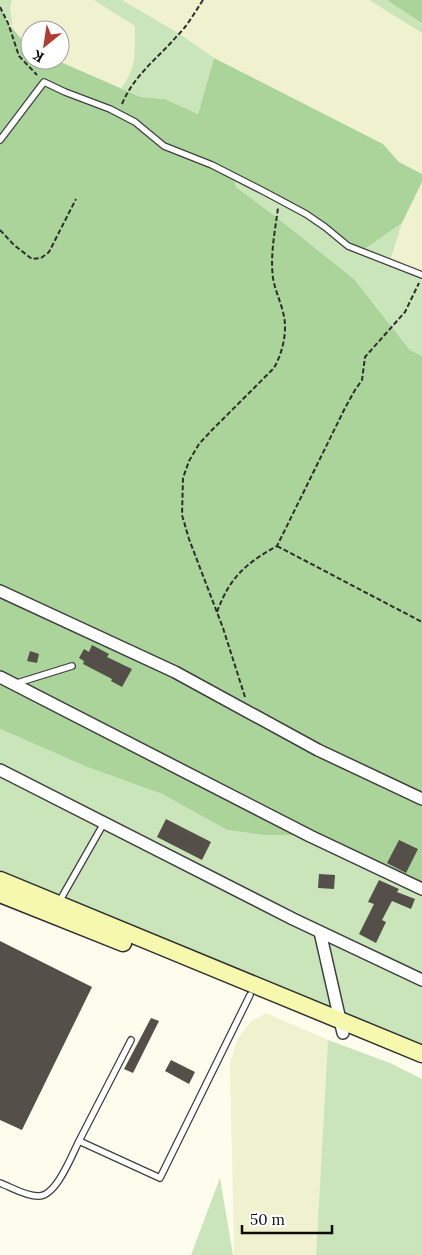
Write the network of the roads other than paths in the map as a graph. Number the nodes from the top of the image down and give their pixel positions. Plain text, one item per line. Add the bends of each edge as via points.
1 (0, 140) edge
2 (422, 275) edge
3 (0, 591) edge
4 (72, 666) dead end
5 (0, 677) edge
6 (14, 684) junction
7 (0, 770) edge
8 (422, 799) edge
9 (104, 822) junction
10 (0, 880) edge
11 (422, 889) edge
12 (0, 894) edge
13 (55, 910) junction
14 (320, 932) junction
15 (422, 980) edge
16 (250, 995) junction
17 (342, 1026) junction
18 (131, 1040) dead end
19 (421, 1060) edge
20 (79, 1141) junction
21 (0, 1183) edge

1 - 2 lane via 44,82 135,122 164,146 212,165 279,200 325,227 348,246
3 - 8 street via 175,672 318,750
4 - 6 lane
5 - 6 street
6 - 11 street via 310,836
7 - 9 street
9 - 13 lane
9 - 14 street
10 - 13 main road
12 - 13 main road
13 - 16 main road
13 - 17 main road
14 - 15 street
14 - 17 street
16 - 17 main road
16 - 20 lane via 160,1178
17 - 19 main road
18 - 20 lane
20 - 21 lane via 65,1170 48,1193 38,1197

